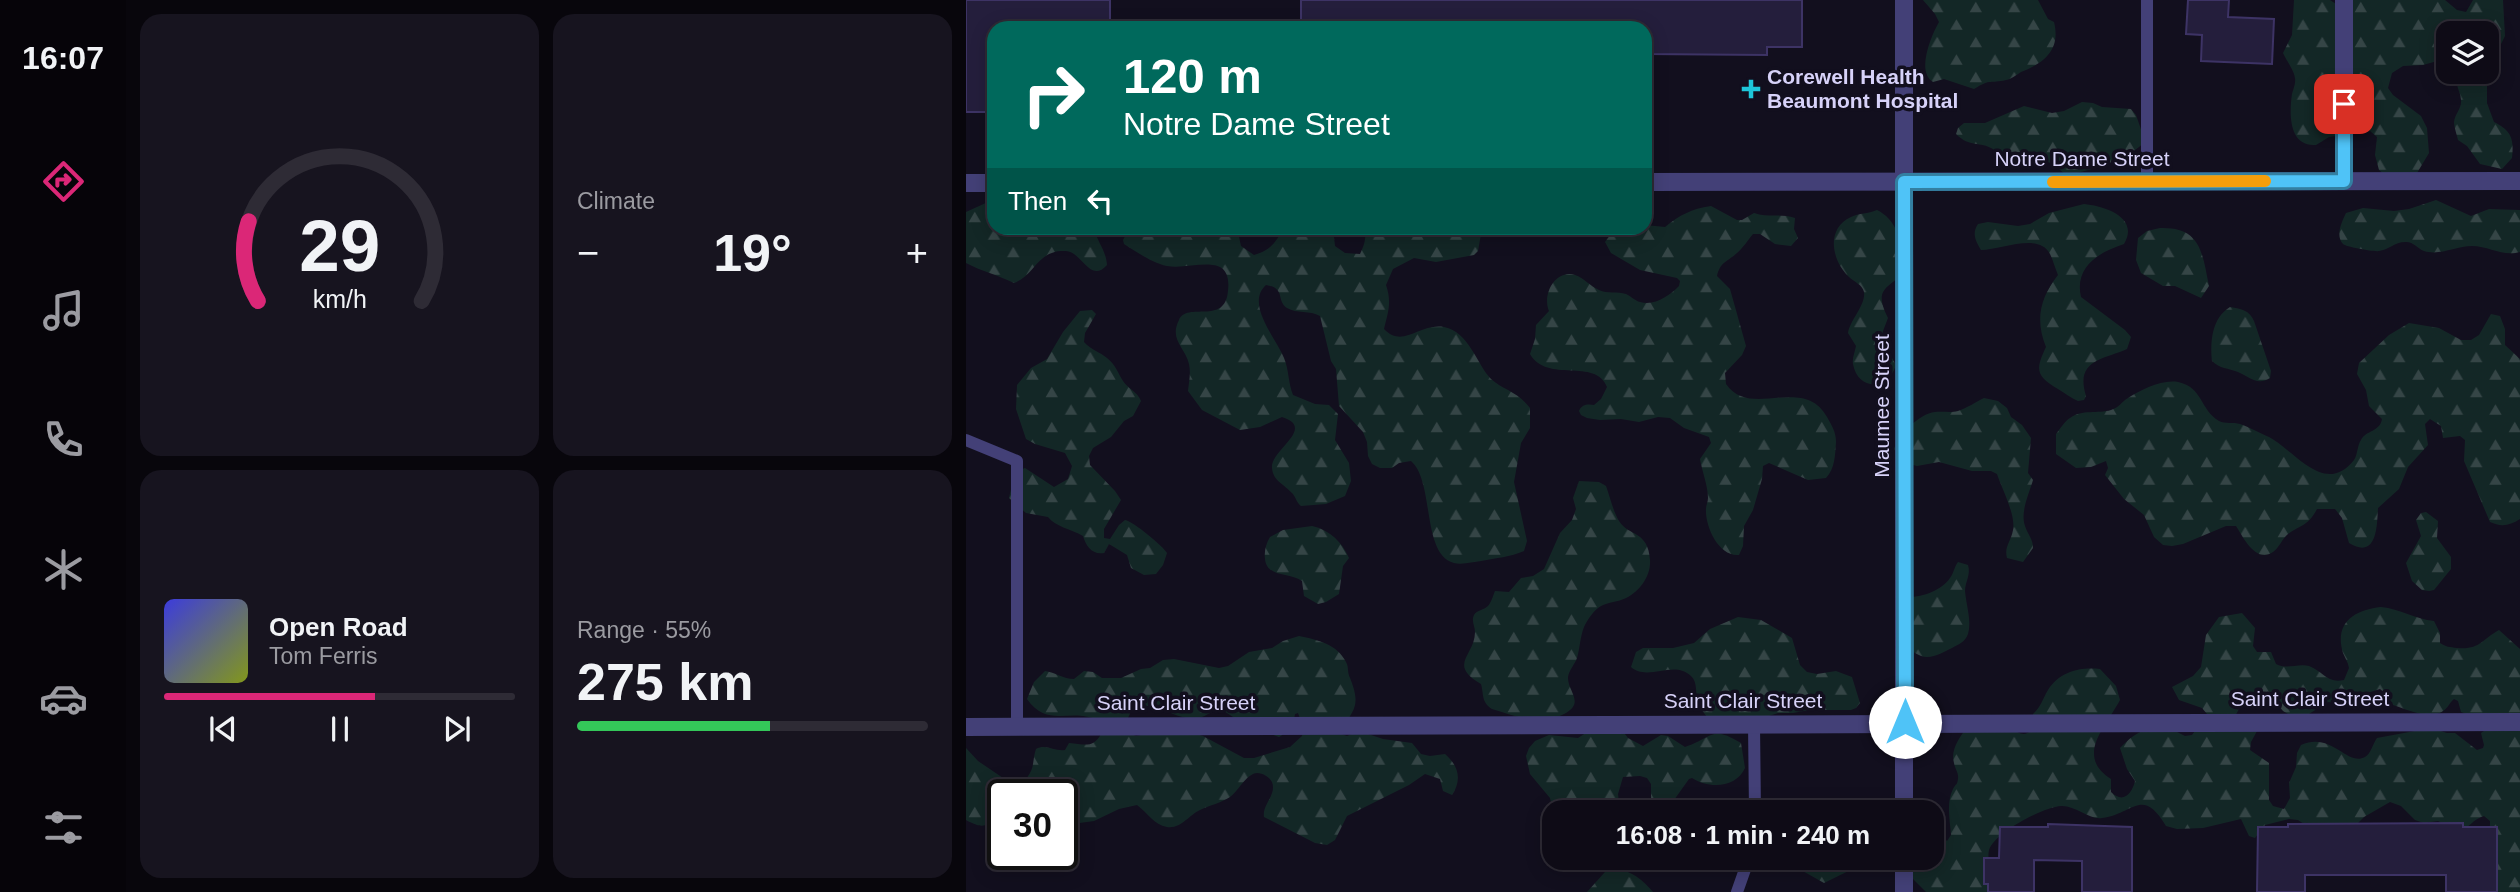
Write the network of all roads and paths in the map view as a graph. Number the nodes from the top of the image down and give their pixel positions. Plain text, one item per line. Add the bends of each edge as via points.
1 (1904, 0) edge
2 (2147, 0) edge
3 (2344, 0) edge
4 (2147, 181) junction
5 (2344, 181) junction
6 (2520, 181) edge
7 (1652, 182) edge
8 (1904, 182) junction
9 (966, 183) edge
10 (987, 183) edge
11 (966, 440) edge
12 (1905, 722) junction
13 (2520, 722) edge
14 (1754, 723) junction
15 (966, 727) edge
16 (1017, 727) junction
17 (1755, 800) edge
18 (1905, 800) edge
19 (1745, 870) edge
20 (1904, 870) edge
21 (1737, 892) edge
22 (1904, 892) edge

1 - 8 street, Maumee Street
2 - 4 lane
3 - 5 street
4 - 5 street, Notre Dame Street
4 - 8 street, Notre Dame Street
5 - 6 street, Notre Dame Street
7 - 8 street, Notre Dame Street
8 - 12 street, Maumee Street
9 - 10 street
11 - 16 lane via 1017,461
12 - 13 street, Saint Clair Street
12 - 14 street, Saint Clair Street
12 - 18 street, Maumee Street
14 - 16 street, Saint Clair Street
14 - 17 lane
15 - 16 street, Saint Clair Street
19 - 21 lane
20 - 22 street

